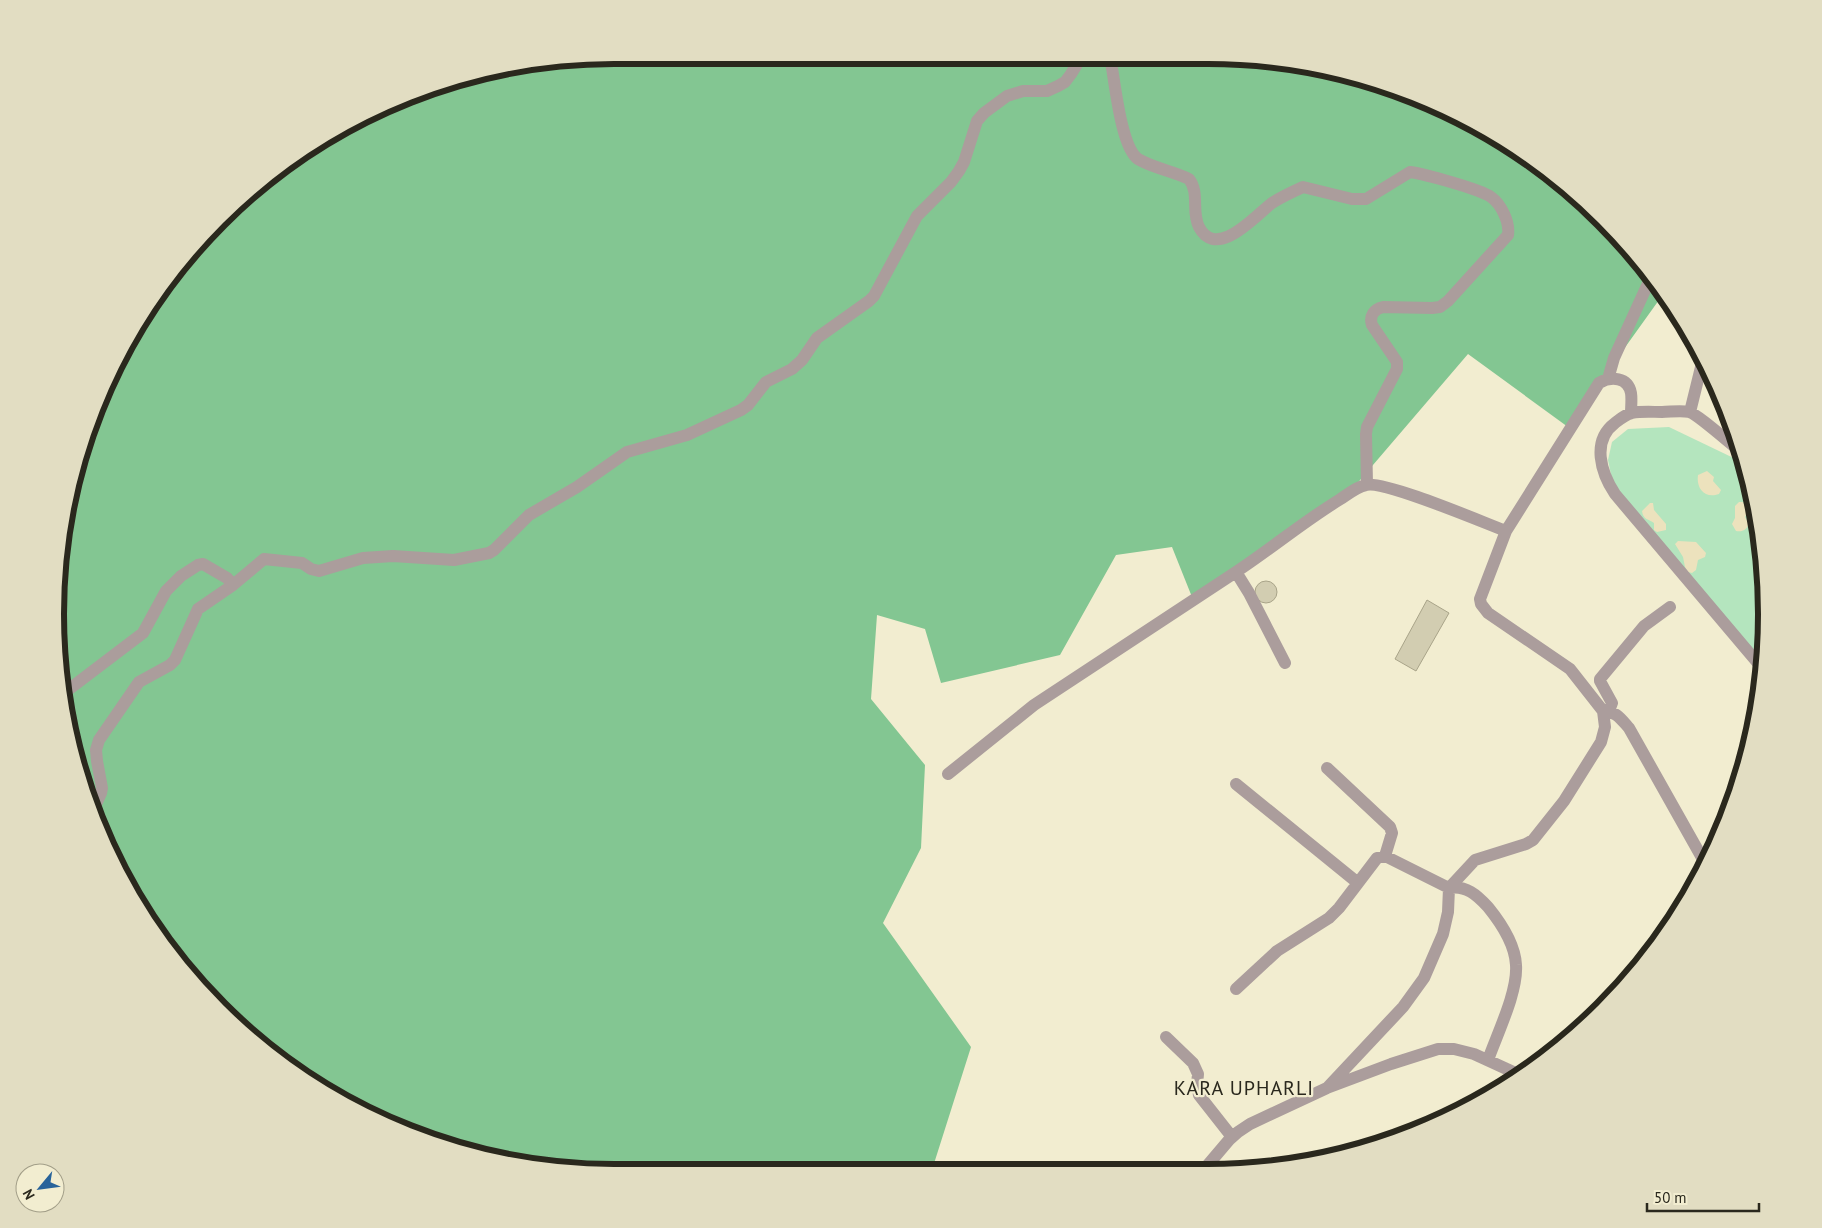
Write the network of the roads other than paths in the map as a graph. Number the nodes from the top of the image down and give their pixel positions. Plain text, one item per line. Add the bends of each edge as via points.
1 (1078, 64) edge
2 (1111, 64) edge
3 (1649, 284) edge
4 (1701, 368) edge
5 (1608, 379) junction
6 (1690, 412) junction
7 (1630, 413) junction
8 (1732, 445) edge
9 (1366, 484) junction
10 (1506, 531) junction
11 (1236, 572) junction
12 (233, 585) junction
13 (1670, 607) dead end
14 (1756, 661) edge
15 (1285, 663) dead end
16 (69, 690) edge
17 (1606, 711) junction
18 (1327, 768) dead end
19 (948, 774) dead end
20 (1236, 784) dead end
21 (97, 802) edge
22 (1385, 856) junction
23 (1702, 858) edge
24 (1358, 883) junction
25 (1449, 888) junction
26 (1236, 988) dead end
27 (1166, 1037) dead end
28 (1488, 1060) junction
29 (1514, 1072) edge
30 (1327, 1088) junction
31 (1232, 1137) junction
32 (1209, 1164) edge

1 - 12 street via 1065,82 1058,86 1047,91 1015,92 984,113 977,121 959,171 917,216 874,296 816,338 792,370 766,382 742,410 687,435 626,452 529,515 489,553 454,560 393,556 363,558 319,571 302,563 264,559
2 - 9 street via 1124,132 1132,152 1144,162 1189,179 1193,184 1197,223 1209,237 1224,239 1232,235 1272,203 1302,188 1366,199 1410,172 1486,194 1498,204 1507,222 1508,235 1448,301 1432,308 1383,307 1372,314 1372,325 1397,362 1397,369 1367,426
3 - 5 street via 1614,358
4 - 6 street
5 - 7 street via 1620,379 1629,388
5 - 10 street via 1600,383
6 - 7 street
6 - 8 street
7 - 14 street via 1613,424 1602,440 1600,453 1607,482
9 - 10 street via 1399,490
9 - 11 street via 1324,509
10 - 17 street via 1480,599 1481,604 1488,613 1570,669
11 - 15 street
11 - 19 street via 1034,705
12 - 16 street via 203,564 198,565 166,591 143,633
12 - 21 street via 198,609 175,660 139,682 99,740 96,756 101,793
13 - 17 street via 1644,626 1600,679 1612,703
17 - 23 street via 1620,717 1629,728
17 - 25 street via 1606,727 1601,742 1564,801 1537,836 1526,844 1475,860
18 - 22 street via 1390,826 1392,833
20 - 24 street
22 - 24 street via 1378,858
22 - 25 street
24 - 26 street via 1329,918 1276,951
25 - 28 street via 1464,888 1473,893 1496,917 1513,950 1515,982
25 - 30 street via 1443,934 1424,978 1403,1006
27 - 31 street via 1193,1063 1198,1074 1199,1095
28 - 29 street
28 - 30 street via 1454,1049 1438,1049
30 - 31 street via 1250,1124
31 - 32 street

